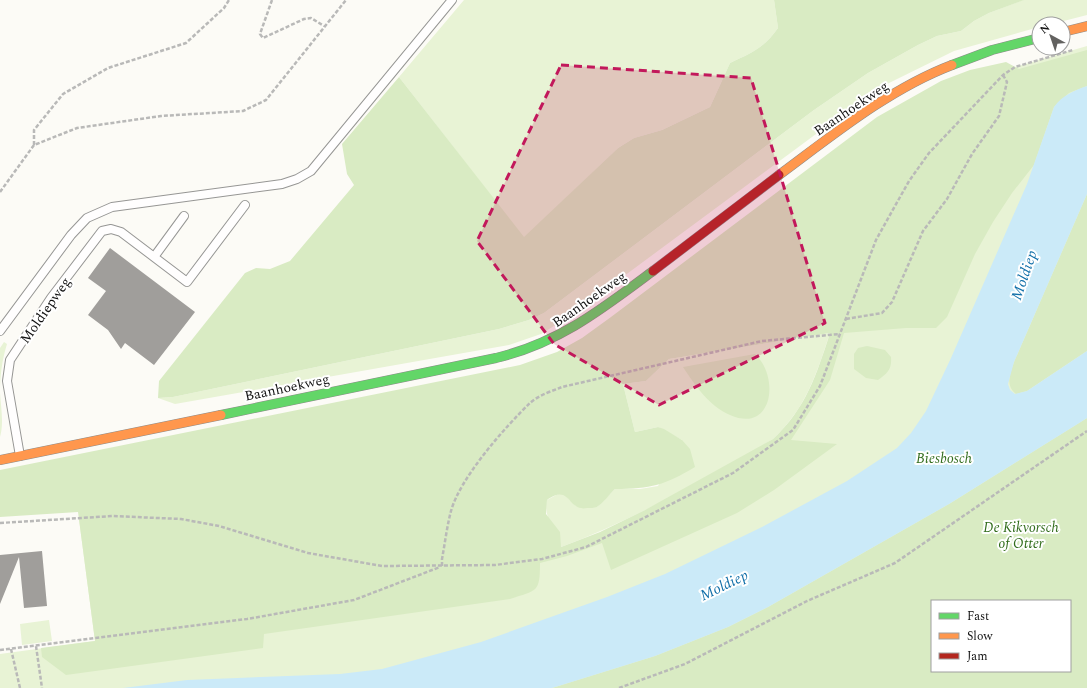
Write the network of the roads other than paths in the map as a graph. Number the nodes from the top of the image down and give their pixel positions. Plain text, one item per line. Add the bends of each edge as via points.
1 (452, 0) edge
2 (1087, 26) edge
3 (1071, 30) edge
4 (1031, 40) edge
5 (245, 205) dead end
6 (184, 216) dead end
7 (154, 257) junction
8 (0, 331) edge
9 (20, 456) junction
10 (0, 460) edge

1 - 8 lane via 311,171 282,184 112,207 87,218 71,235
2 - 3 street
4 - 9 street, Baanhoekweg via 992,50 929,74 850,122 594,315 556,339 496,358
5 - 7 lane, Moldiepweg via 187,282
6 - 7 lane
7 - 9 lane, Moldiepweg via 121,232 111,229 102,231 51,298 10,360 7,381
9 - 10 street, Baanhoekweg

